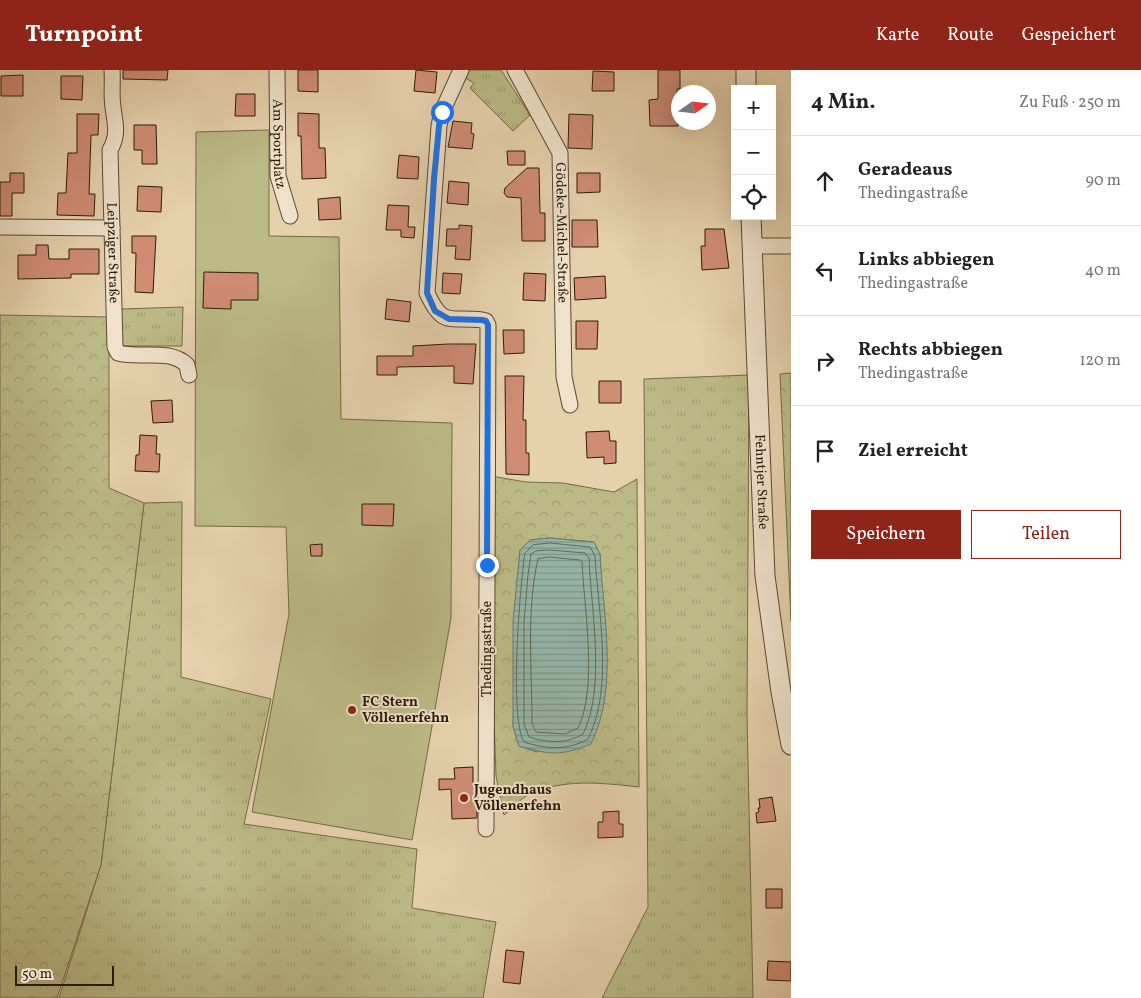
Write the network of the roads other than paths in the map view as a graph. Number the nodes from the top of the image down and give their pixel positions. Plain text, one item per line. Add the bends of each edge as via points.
1 (112, 70) edge
2 (277, 70) edge
3 (461, 70) edge
4 (515, 70) edge
5 (746, 70) edge
6 (746, 85) edge
7 (290, 216) dead end
8 (752, 220) edge
9 (0, 227) edge
10 (112, 228) junction
11 (753, 246) junction
12 (791, 246) edge
13 (189, 375) dead end
14 (570, 405) dead end
15 (791, 745) edge
16 (486, 829) dead end

1 - 10 street, Leipziger Straße via 116,119 116,139 110,150
2 - 7 street, Am Sportplatz via 278,176
3 - 16 street, Thedingastraße via 439,126 427,293 435,311 449,319 482,320 488,325
4 - 14 street, Gödeke-Michel-Straße via 560,153 564,377
5 - 6 street
8 - 11 street, Fehntjer Straße
9 - 10 street
10 - 13 street, Leipziger Straße via 114,347 118,353 128,356 174,356 187,365
11 - 12 street
11 - 15 street, Fehntjer Straße via 765,576

